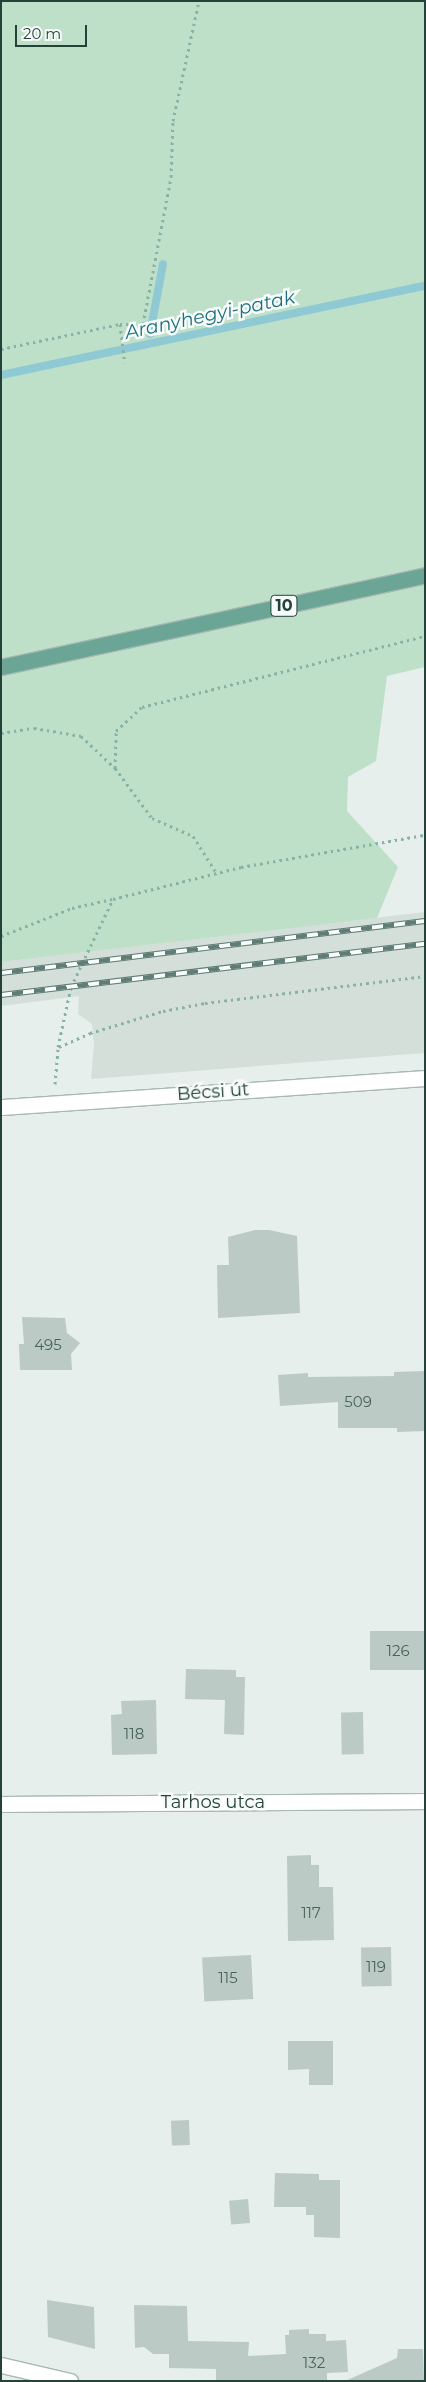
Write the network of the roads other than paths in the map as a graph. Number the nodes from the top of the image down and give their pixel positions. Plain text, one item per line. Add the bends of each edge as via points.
1 (425, 575) edge
2 (1, 667) edge
3 (425, 1078) edge
4 (1, 1107) edge
5 (425, 1801) edge
6 (1, 1804) edge
7 (1, 2365) edge
8 (70, 2381) edge

1 - 2 main road, 10
3 - 4 street, Bécsi út
5 - 6 street, Tarhos utca
7 - 8 street

